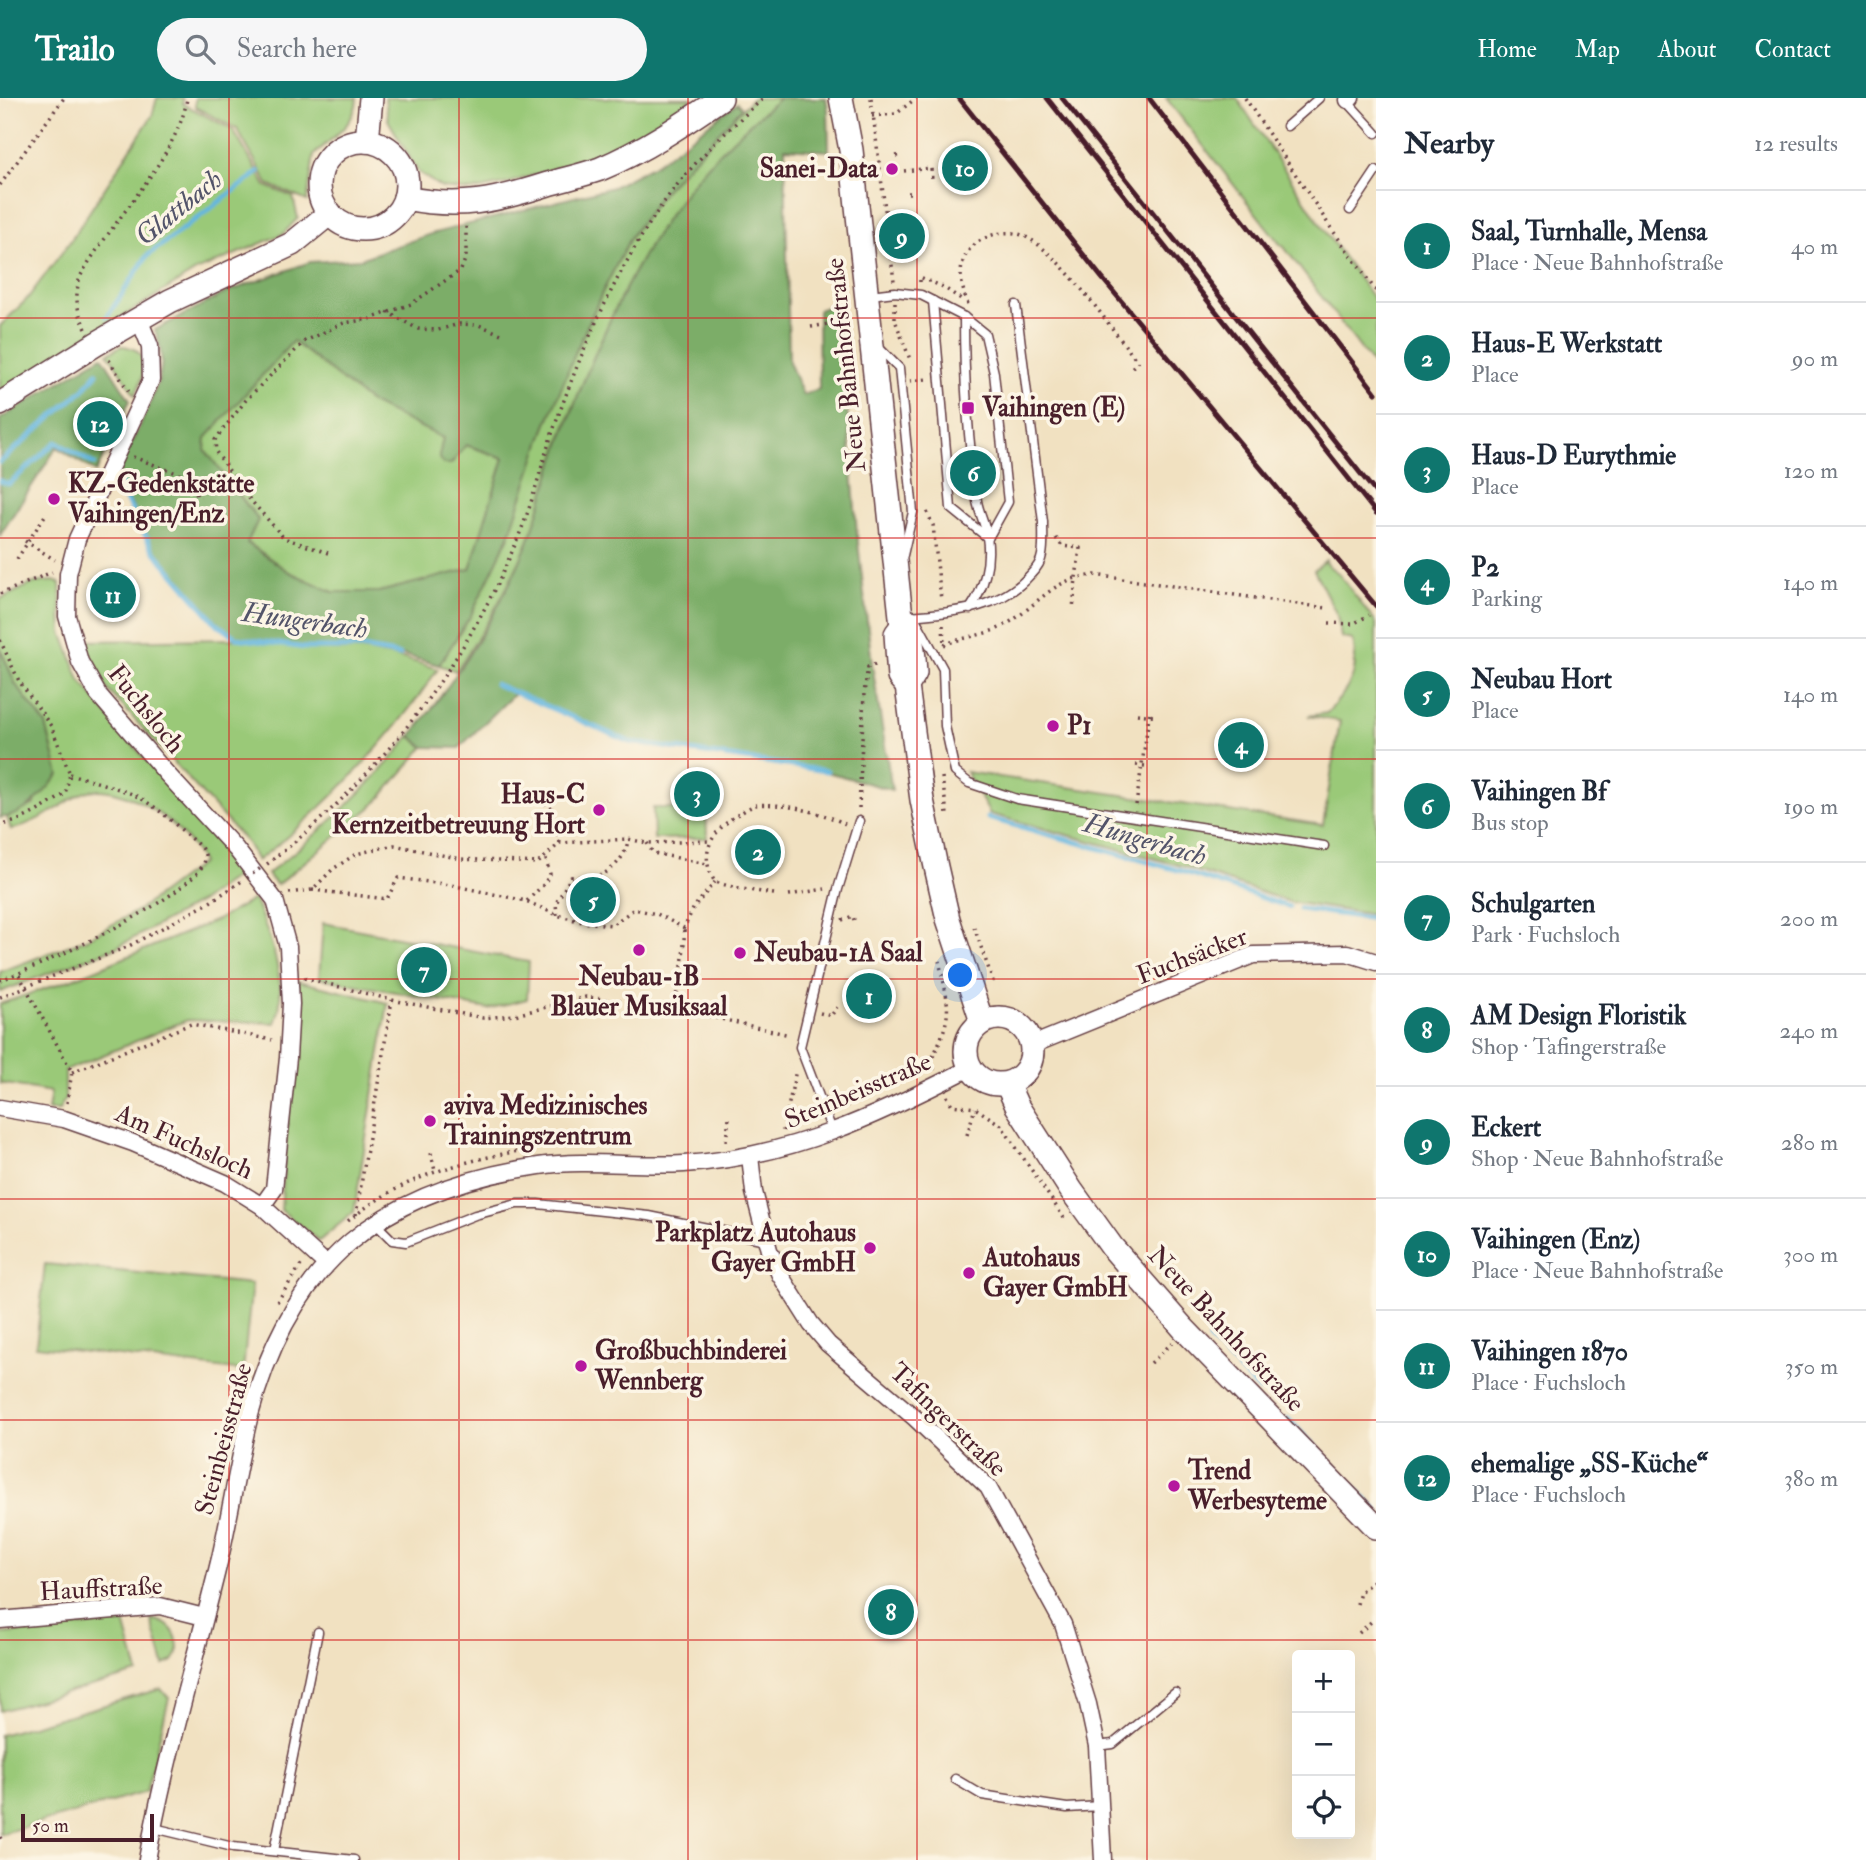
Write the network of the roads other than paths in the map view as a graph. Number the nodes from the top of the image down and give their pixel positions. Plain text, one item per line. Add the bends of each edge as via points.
1 (371, 98) edge
2 (721, 98) edge
3 (841, 98) edge
4 (1319, 98) edge
5 (1347, 99) edge
6 (1287, 126) dead end
7 (1376, 133) edge
8 (367, 141) junction
9 (1376, 172) edge
10 (405, 198) junction
11 (1350, 210) dead end
12 (330, 213) junction
13 (867, 295) junction
14 (933, 301) junction
15 (1016, 305) dead end
16 (964, 317) junction
17 (139, 319) junction
18 (0, 404) edge
19 (988, 538) junction
20 (970, 609) junction
21 (906, 620) junction
22 (859, 821) road end
23 (1324, 846) dead end
24 (1376, 962) edge
25 (982, 1023) junction
26 (1032, 1045) junction
27 (970, 1068) junction
28 (1007, 1084) junction
29 (0, 1108) edge
30 (833, 1133) junction
31 (750, 1156) junction
32 (262, 1206) junction
33 (371, 1226) junction
34 (766, 1240) junction
35 (326, 1264) junction
36 (1376, 1527) edge
37 (204, 1617) junction
38 (0, 1620) edge
39 (318, 1632) dead end
40 (1175, 1693) dead end
41 (1097, 1746) junction
42 (955, 1779) dead end
43 (1100, 1806) junction
44 (154, 1828) junction
45 (274, 1851) junction
46 (148, 1860) edge
47 (354, 1860) edge
48 (1103, 1860) edge

1 - 8 main road
2 - 10 main road via 642,149 598,169 502,199 440,204
3 - 13 main road, Neue Bahnhofstraße
4 - 6 lane
5 - 7 lane
8 - 10 main road via 387,148 401,162 407,178
8 - 12 main road via 338,149 322,170 320,194
9 - 11 lane
10 - 12 main road via 393,217 373,228 350,226
12 - 17 main road via 292,244
13 - 14 lane via 895,292
13 - 21 main road, Neue Bahnhofstraße via 897,578
14 - 16 lane
14 - 19 lane via 951,508
15 - 20 lane via 1043,522 1042,558 1011,592
16 - 19 lane via 973,473
16 - 19 lane via 985,334 991,358 1008,502
17 - 18 main road
17 - 32 street, Fuchsloch via 150,346 151,380 77,539 68,574 70,630 88,679 275,900 288,947 289,1044 274,1189
19 - 20 lane via 984,585
20 - 21 lane
21 - 23 lane via 943,669 945,726 955,772 969,783 1017,799
21 - 25 main road, Neue Bahnhofstraße via 896,634 897,660 899,677 908,685 922,800 948,919
22 - 30 lane via 801,1042
24 - 26 street, Fuchsäcker via 1347,953 1253,955
25 - 26 main road via 1007,1019 1027,1033
25 - 27 main road via 967,1043
26 - 28 main road via 1027,1069
27 - 28 main road via 986,1082
27 - 30 street, Steinbeisstraße
28 - 36 main road, Neue Bahnhofstraße via 1071,1190 1112,1247 1183,1328
29 - 32 street, Am Fuchsloch via 64,1119 170,1158
30 - 31 street, Steinbeisstraße
31 - 33 street, Steinbeisstraße via 684,1164 559,1164 505,1172 420,1197
31 - 34 street, Tafingerstraße
32 - 35 street, Am Fuchsloch
33 - 34 lane via 392,1240 406,1242 475,1214 538,1204 649,1216
33 - 35 street, Steinbeisstraße
34 - 41 street, Tafingerstraße via 780,1275 828,1344 988,1487 1063,1624
35 - 37 street, Steinbeisstraße via 283,1326 251,1413
37 - 38 street, Hauffstraße via 160,1606
37 - 44 street, Steinbeisstraße
39 - 45 lane
40 - 41 lane via 1113,1744
41 - 43 street, Tafingerstraße
42 - 43 lane via 982,1795 1067,1808
43 - 48 street, Tafingerstraße
44 - 45 lane via 233,1847
44 - 46 street, Steinbeisstraße
45 - 47 lane

